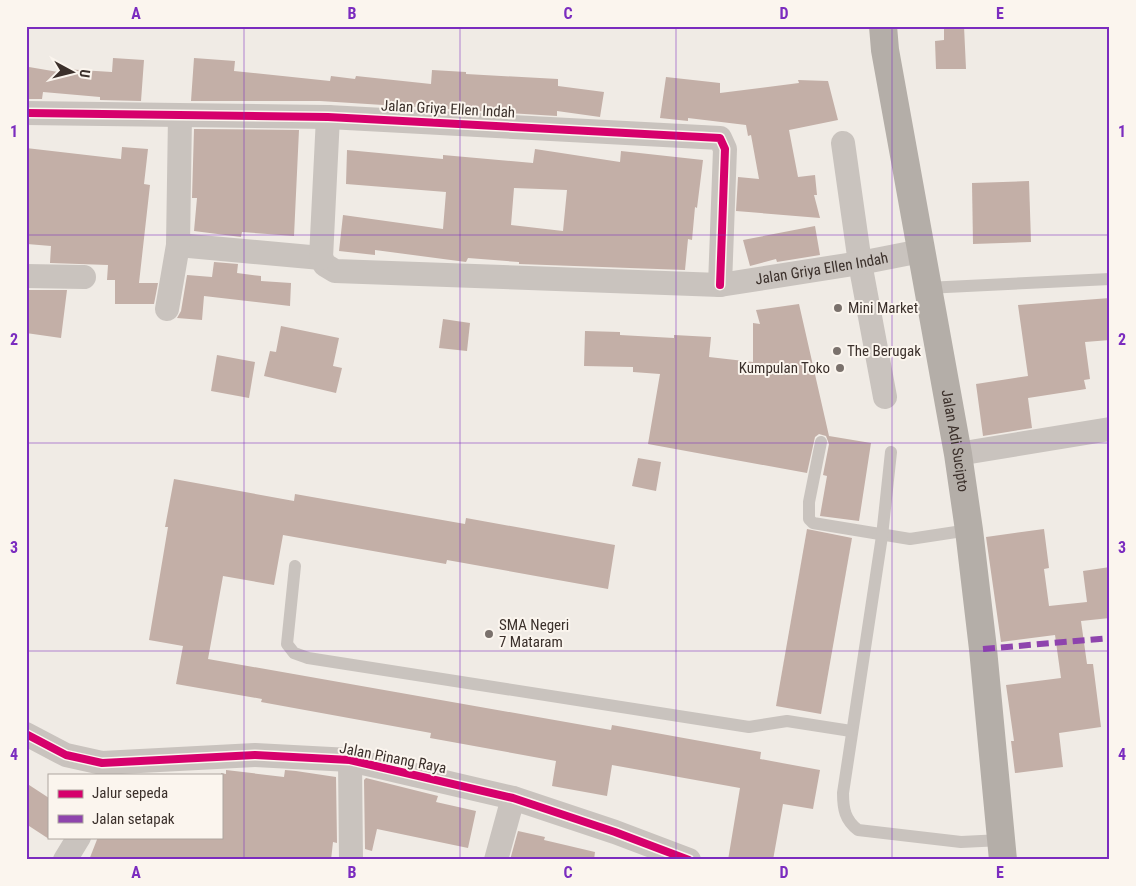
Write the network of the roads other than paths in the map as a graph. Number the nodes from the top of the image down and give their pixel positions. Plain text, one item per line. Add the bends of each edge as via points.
1 (883, 26) edge
2 (26, 113) edge
3 (180, 116) junction
4 (328, 117) junction
5 (843, 143) dead end
6 (178, 244) junction
7 (921, 251) junction
8 (322, 258) junction
9 (877, 260) junction
10 (26, 276) edge
11 (84, 277) dead end
12 (1110, 279) edge
13 (720, 285) junction
14 (926, 288) junction
15 (167, 309) dead end
16 (886, 397) dead end
17 (1110, 429) edge
18 (821, 442) dead end
19 (891, 452) dead end
20 (958, 454) junction
21 (969, 530) junction
22 (882, 536) junction
23 (295, 566) dead end
24 (851, 731) junction
25 (26, 734) edge
26 (350, 760) junction
27 (101, 769) edge
28 (513, 798) junction
29 (78, 838) edge
30 (995, 847) edge
31 (65, 860) edge
32 (351, 860) edge
33 (496, 860) edge
34 (689, 860) edge

1 - 7 highway, Jalan Adi Sucipto
2 - 3 street, Jalan Griya Ellen Indah
3 - 4 street, Jalan Griya Ellen Indah
3 - 6 street
4 - 8 street
4 - 13 street, Jalan Griya Ellen Indah via 720,138 725,149
5 - 9 street
6 - 8 street
6 - 15 street
7 - 9 street, Jalan Griya Ellen Indah
7 - 14 highway, Jalan Adi Sucipto
8 - 13 street, Jalan Griya Ellen Indah via 336,271
9 - 13 street, Jalan Griya Ellen Indah
9 - 16 street
10 - 11 street
12 - 14 lane
14 - 20 highway, Jalan Adi Sucipto
17 - 20 street
18 - 22 lane via 809,502 809,519 820,526
19 - 22 lane
20 - 21 highway, Jalan Adi Sucipto
21 - 22 lane via 925,538
21 - 30 highway, Jalan Adi Sucipto via 984,649
22 - 24 lane
23 - 24 lane via 287,644 294,653 308,658 749,727 787,721
24 - 30 lane via 843,808 858,830
25 - 27 street, Jalan Pinang Raya
26 - 27 street, Jalan Pinang Raya via 255,755
26 - 28 street, Jalan Pinang Raya
26 - 32 street
28 - 33 street
28 - 34 street, Jalan Pinang Raya
29 - 31 street

